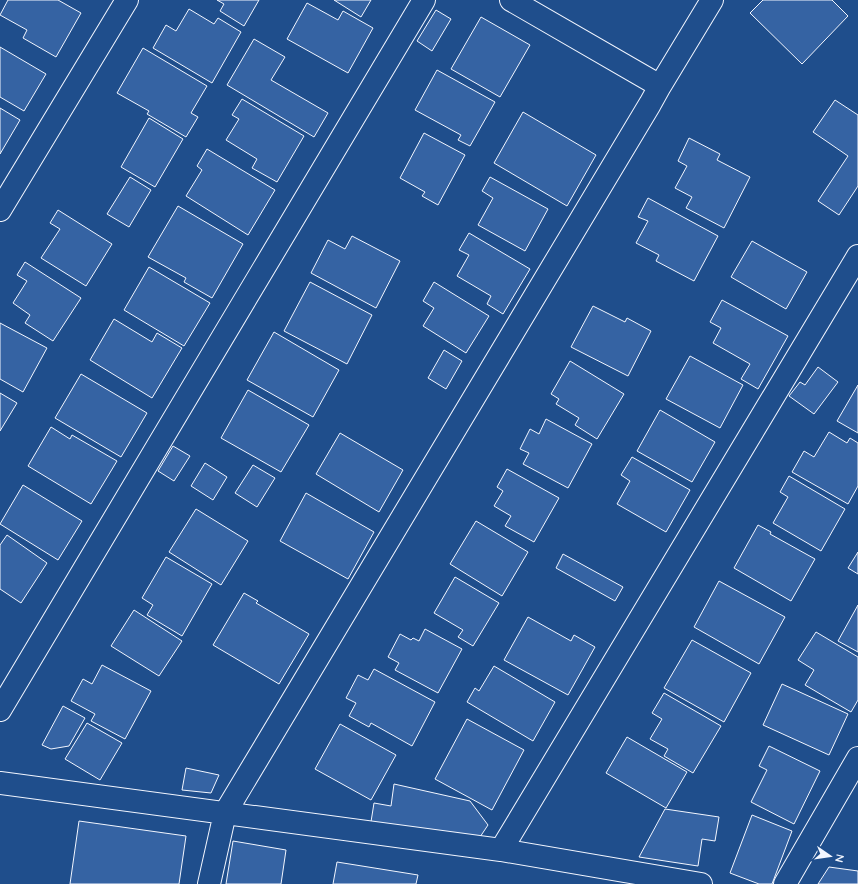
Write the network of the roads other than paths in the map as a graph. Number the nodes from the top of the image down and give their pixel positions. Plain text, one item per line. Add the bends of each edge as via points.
1 (127, 0) edge
2 (424, 0) edge
3 (511, 0) edge
4 (712, 0) edge
5 (660, 86) junction
6 (0, 210) edge
7 (858, 256) edge
8 (0, 710) edge
9 (858, 758) edge
10 (0, 782) edge
11 (225, 813) junction
12 (501, 850) junction
13 (210, 884) edge
14 (701, 884) edge
15 (785, 884) edge

1 - 6 street
2 - 8 street
3 - 5 street
4 - 5 street
5 - 11 street
7 - 12 street
9 - 15 street
10 - 11 street
11 - 12 street
11 - 13 street
12 - 14 street

